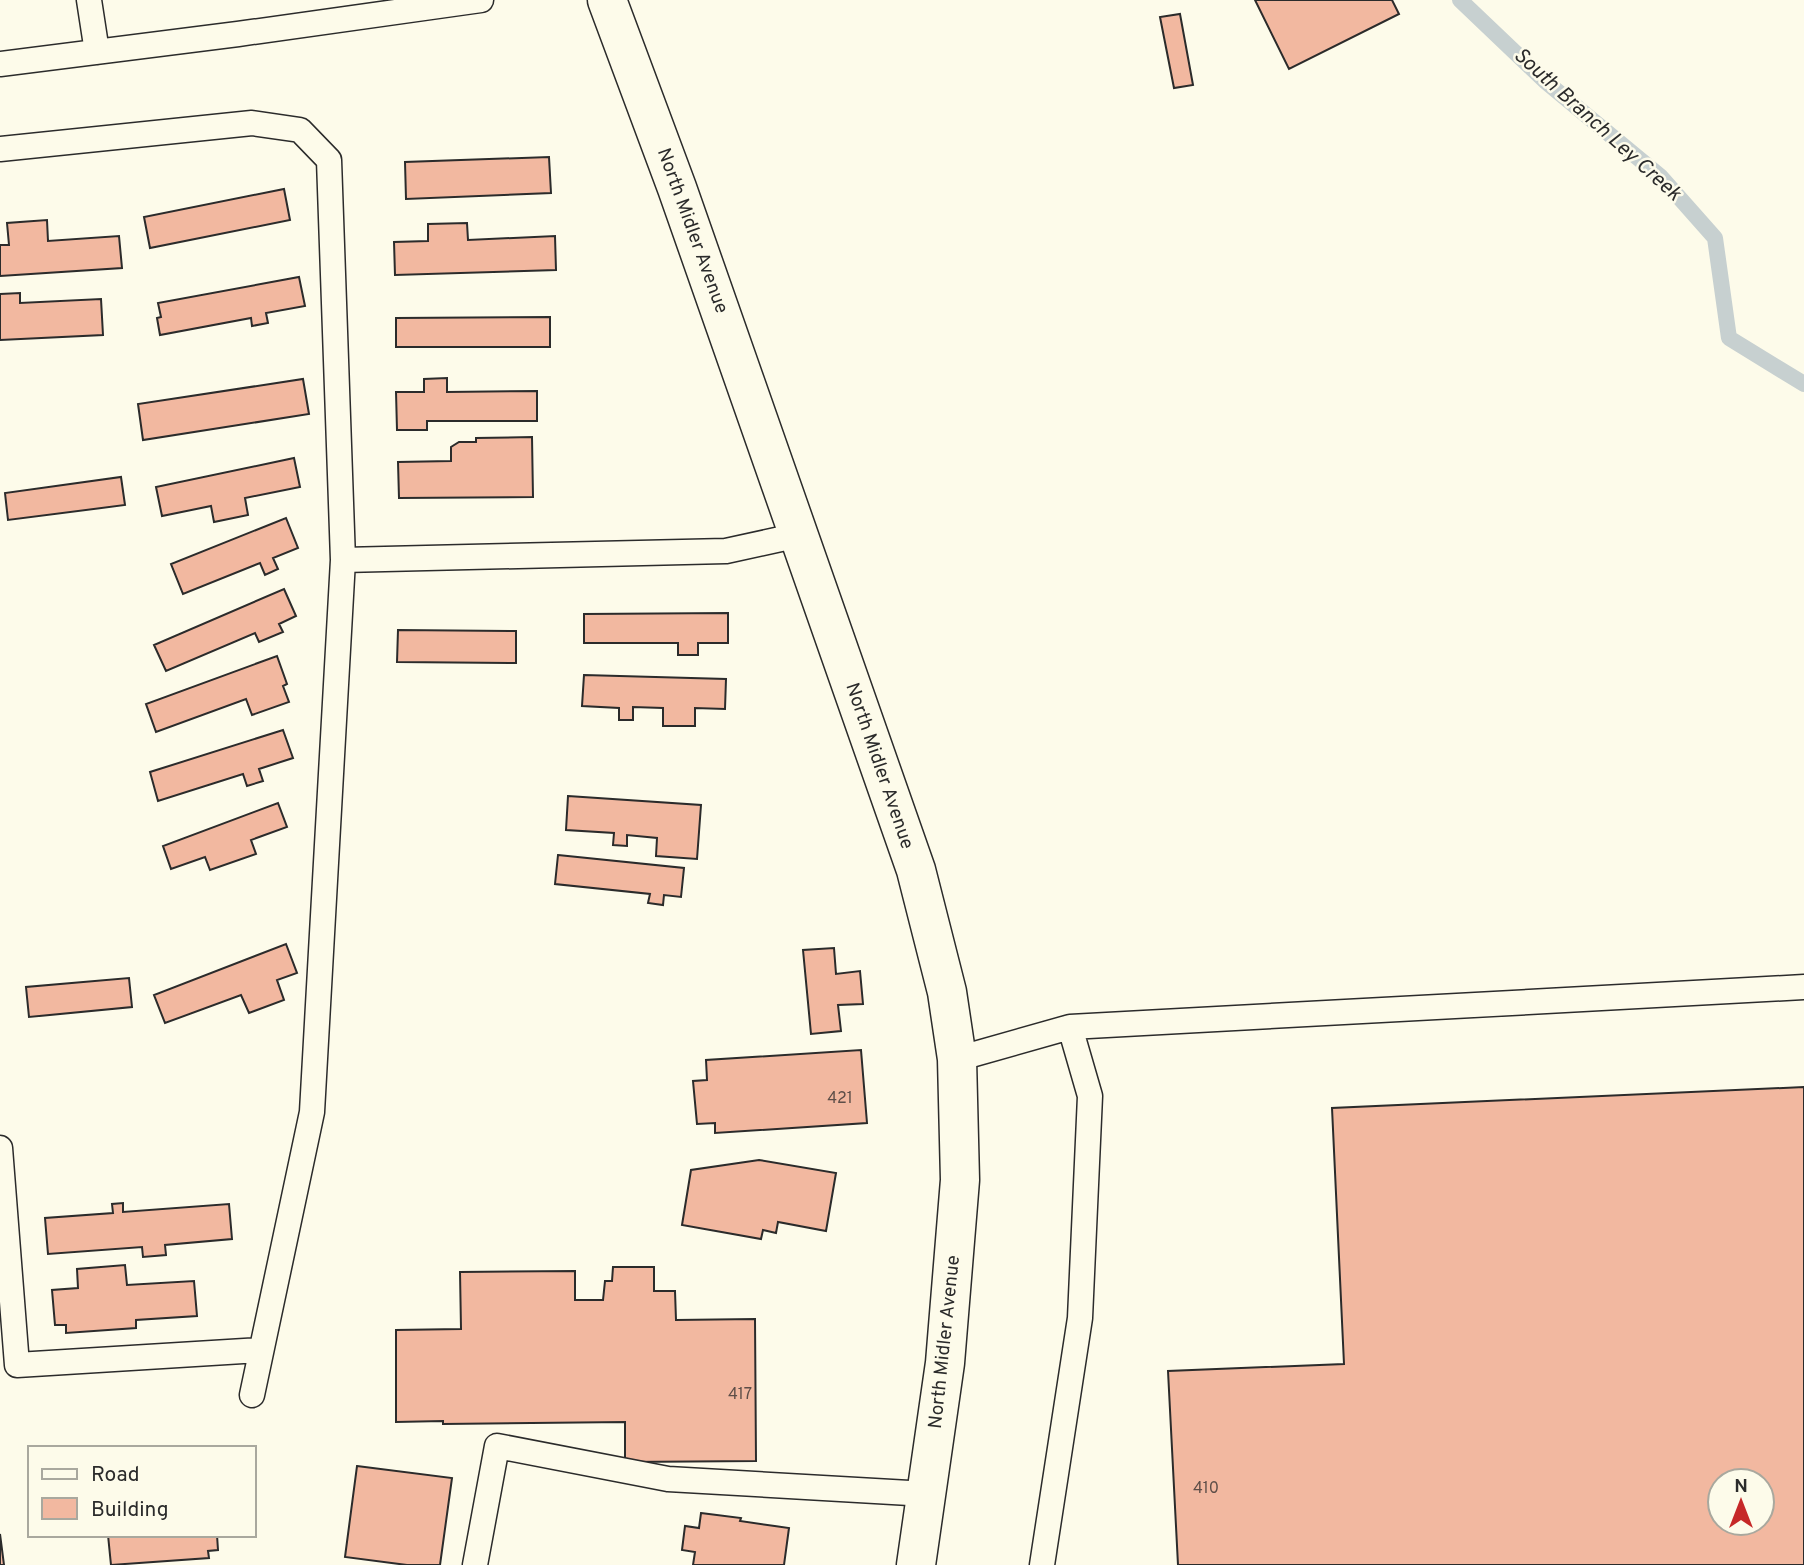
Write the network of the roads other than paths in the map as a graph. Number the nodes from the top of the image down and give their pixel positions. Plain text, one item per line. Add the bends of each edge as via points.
1 (89, 0) edge
2 (481, 0) edge
3 (607, 0) edge
4 (449, 2) edge
5 (97, 52) junction
6 (0, 64) edge
7 (0, 149) edge
8 (799, 535) junction
9 (344, 561) junction
10 (1804, 988) edge
11 (1070, 1027) junction
12 (957, 1059) junction
13 (0, 1148) edge
14 (261, 1350) junction
15 (251, 1395) dead end
16 (927, 1494) junction
17 (475, 1565) edge
18 (916, 1565) edge
19 (1042, 1565) edge

1 - 5 lane
2 - 4 lane
3 - 8 street, North Midler Avenue
4 - 5 lane
5 - 6 lane
7 - 9 lane via 252,123 300,130 329,160
8 - 9 lane via 726,551
8 - 12 street, North Midler Avenue via 916,870 947,992
9 - 14 lane via 312,1112
10 - 11 lane
11 - 12 lane
11 - 19 lane via 1090,1096 1080,1318
12 - 16 street, North Midler Avenue via 960,1180 945,1363
13 - 14 lane via 17,1364
14 - 15 lane
16 - 17 lane via 668,1479 497,1446
16 - 18 street, North Midler Avenue

